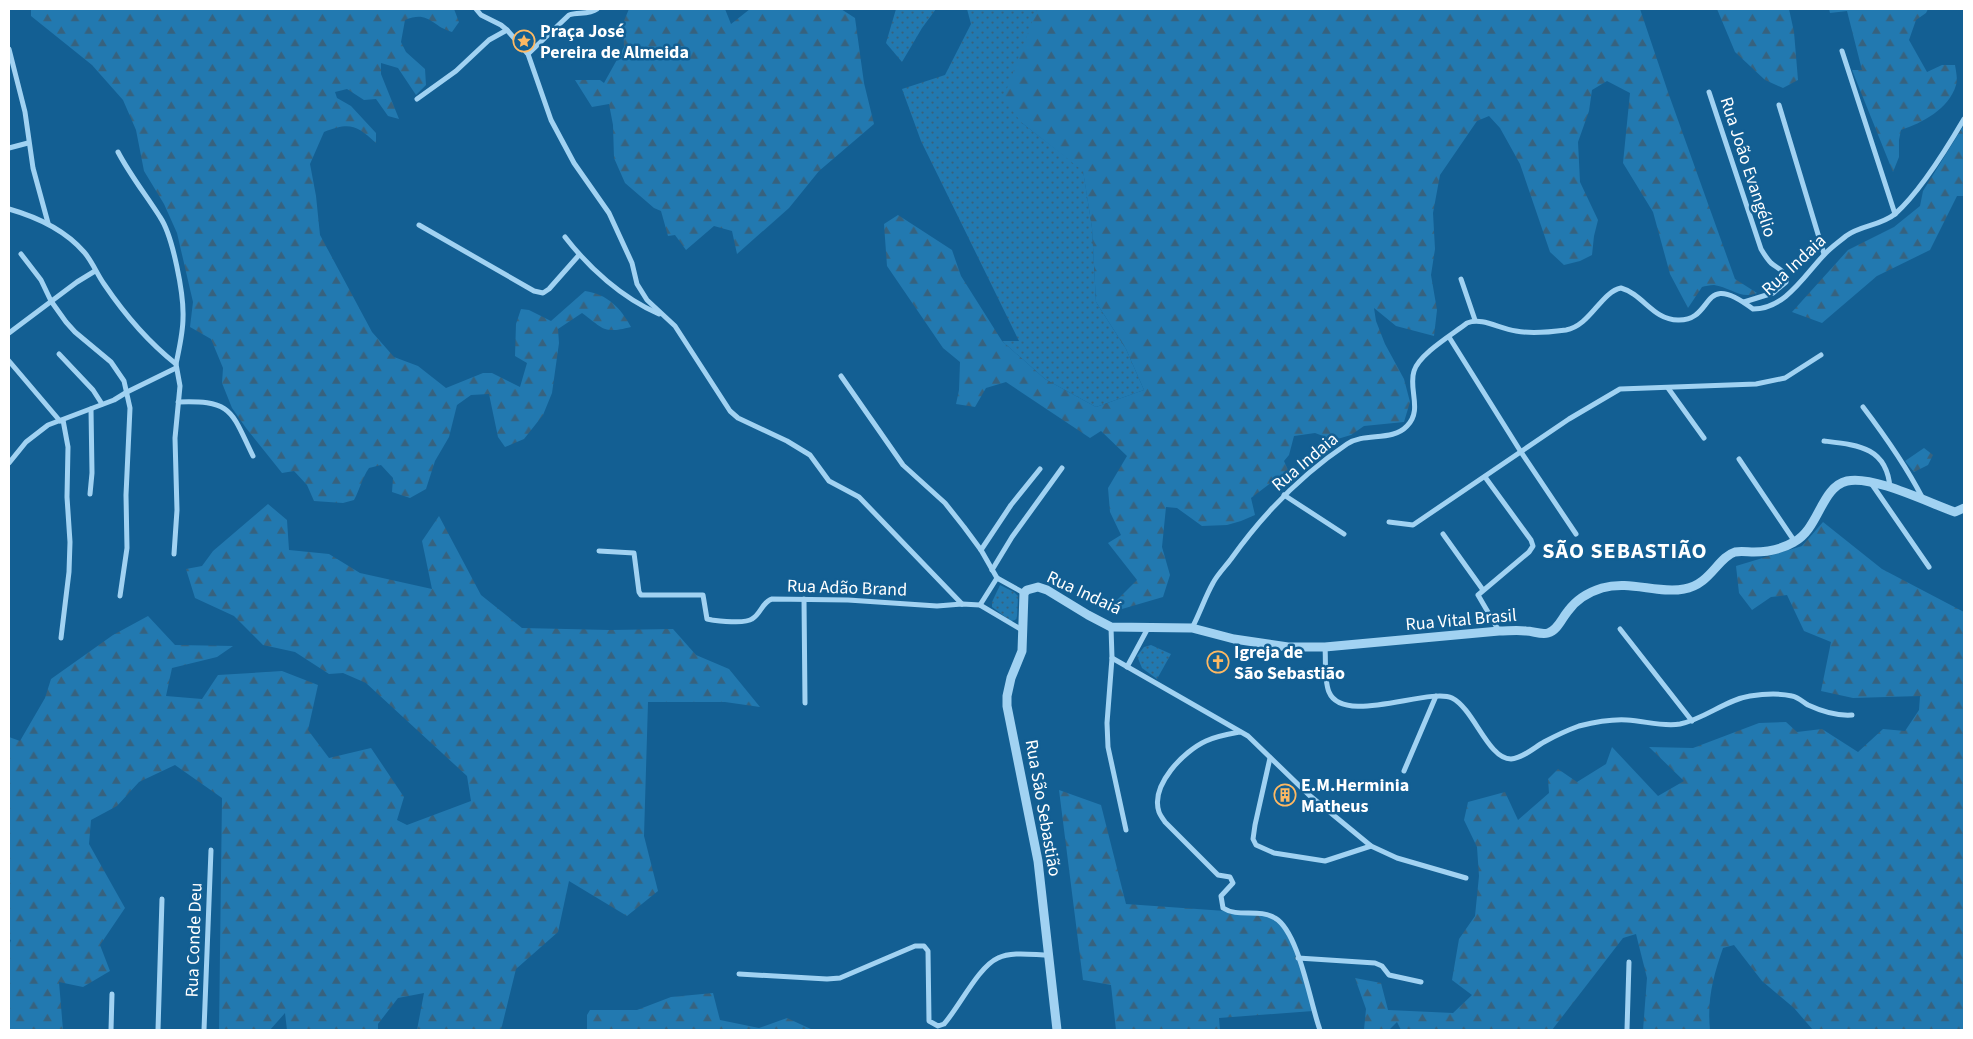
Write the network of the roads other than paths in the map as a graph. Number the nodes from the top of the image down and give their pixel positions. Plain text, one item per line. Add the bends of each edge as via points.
1 (476, 9) edge
2 (597, 9) edge
3 (507, 30) junction
4 (9, 49) edge
5 (1842, 51) dead end
6 (528, 54) junction
7 (1709, 92) dead end
8 (417, 100) dead end
9 (1779, 105) dead end
10 (1964, 119) edge
11 (28, 143) junction
12 (9, 148) edge
13 (118, 152) dead end
14 (9, 209) edge
15 (1894, 214) junction
16 (48, 223) junction
17 (419, 225) dead end
18 (565, 237) dead end
19 (21, 254) dead end
20 (1824, 254) junction
21 (579, 255) junction
22 (95, 272) junction
23 (1461, 279) dead end
24 (51, 300) junction
25 (1744, 302) junction
26 (664, 316) junction
27 (1475, 320) junction
28 (9, 333) edge
29 (1448, 337) junction
30 (59, 354) dead end
31 (1821, 355) dead end
32 (9, 361) edge
33 (176, 366) junction
34 (841, 376) dead end
35 (1668, 388) junction
36 (127, 392) junction
37 (178, 402) junction
38 (102, 404) junction
39 (1863, 406) dead end
40 (91, 409) junction
41 (62, 420) junction
42 (1704, 438) dead end
43 (1824, 441) dead end
44 (1521, 452) junction
45 (253, 456) dead end
46 (1739, 459) dead end
47 (9, 463) edge
48 (1062, 468) dead end
49 (1040, 469) dead end
50 (1485, 477) junction
51 (1871, 483) junction
52 (1890, 488) junction
53 (90, 494) dead end
54 (1284, 495) junction
55 (1922, 498) junction
56 (1964, 508) edge
57 (1389, 522) dead end
58 (1344, 534) dead end
59 (1443, 534) dead end
60 (1576, 534) dead end
61 (1795, 542) junction
62 (981, 550) junction
63 (598, 551) dead end
64 (174, 554) dead end
65 (1929, 567) dead end
66 (992, 570) junction
67 (997, 578) junction
68 (1483, 590) junction
69 (1024, 593) junction
70 (120, 596) dead end
71 (804, 599) junction
72 (962, 604) junction
73 (980, 604) junction
74 (1111, 627) junction
75 (1148, 628) junction
76 (1192, 628) junction
77 (1022, 630) junction
78 (1620, 630) dead end
79 (1499, 631) junction
80 (61, 638) dead end
81 (1326, 648) junction
82 (1112, 658) junction
83 (1127, 667) junction
84 (1436, 696) junction
85 (805, 703) dead end
86 (1852, 715) dead end
87 (1692, 721) junction
88 (1240, 732) junction
89 (1270, 758) junction
90 (1404, 771) dead end
91 (1126, 830) dead end
92 (1370, 846) junction
93 (211, 850) dead end
94 (1466, 878) dead end
95 (162, 899) dead end
96 (1050, 956) junction
97 (1298, 958) junction
98 (1629, 962) dead end
99 (740, 974) dead end
100 (1420, 982) dead end
101 (112, 994) dead end
102 (111, 1030) edge
103 (158, 1030) edge
104 (204, 1030) edge
105 (1057, 1030) edge
106 (1320, 1030) edge
107 (1627, 1030) edge

1 - 3 street
2 - 6 street via 569,15
3 - 6 street
3 - 8 street via 489,40 456,71
4 - 11 street via 25,112
5 - 15 street
6 - 26 street via 550,120 609,213 632,263 637,284 647,300
7 - 25 street, Rua João Evangélio via 1760,249 1786,276 1786,282 1773,293
9 - 20 street
10 - 15 street, Rua Indaia via 1927,176
11 - 12 street
11 - 16 street
13 - 33 street via 161,218 173,246 183,308
14 - 16 street
15 - 20 street, Rua Indaia via 1854,231
16 - 22 street via 84,252
17 - 21 street via 534,291 543,293
18 - 21 street
19 - 24 street via 41,280
20 - 25 street, Rua Indaia via 1801,281 1771,307 1753,309
21 - 26 street via 621,291
22 - 24 street
22 - 33 street via 145,337
23 - 27 street
24 - 28 street
24 - 36 street via 75,332 112,362
25 - 27 street, Rua Indaia via 1721,292 1695,315 1675,320 1665,318 1621,288 1612,292 1578,325 1566,330 1519,332
26 - 72 street via 675,326 730,411 810,455 828,481 859,497
27 - 29 street, Rua Indaia
29 - 44 street
29 - 54 street, Rua Indaia via 1424,357 1414,372 1414,414 1407,426 1395,434 1361,438 1349,443
30 - 38 street
31 - 35 street via 1776,381
32 - 41 street
33 - 36 street
33 - 37 street via 180,381
34 - 62 street via 903,465 945,502
35 - 42 street
35 - 44 street via 1620,389
36 - 38 street
36 - 70 street via 130,408 127,548
37 - 45 street via 203,401 226,409 237,423
37 - 64 street
38 - 40 street
39 - 55 street via 1908,469
40 - 41 street
40 - 53 street
41 - 47 street via 48,425 26,442
41 - 80 street via 68,447 70,542
43 - 52 street via 1851,444 1871,452 1888,469
44 - 50 street
44 - 60 street
46 - 61 street
48 - 66 street
49 - 62 street
50 - 57 street via 1413,525
50 - 68 street via 1531,540 1532,546
51 - 52 street, Rua Vital Brasil
51 - 61 street, Rua Vital Brasil via 1840,483 1828,496 1808,531
51 - 65 street
52 - 55 street, Rua Vital Brasil
54 - 58 street
54 - 76 street, Rua Indaia via 1213,582
55 - 56 street, Rua Vital Brasil via 1955,512
59 - 68 street
61 - 79 street, Rua Vital Brasil via 1762,552 1736,552 1702,582 1685,589 1615,585 1588,593 1548,633
62 - 66 street
63 - 71 street, Rua Adão Brand via 634,553 639,592 644,596 703,595 704,614 712,620 748,622 768,600
66 - 67 street
67 - 69 street
67 - 73 street
68 - 79 street via 1478,595
69 - 74 street, Rua Indaiá via 1038,587 1047,590
69 - 77 street, Rua São Sebastião
71 - 72 street, Rua Adão Brand via 937,606
71 - 85 street
72 - 73 street, Rua Adão Brand
73 - 77 street
74 - 75 street, Rua Indaiá
74 - 82 street
75 - 76 street, Rua Indaiá
75 - 83 street
76 - 81 street, Rua Vital Brasil via 1288,648
77 - 96 street, Rua São Sebastião via 1022,651 1011,678 1007,706 1038,861
78 - 87 street
79 - 81 street, Rua Vital Brasil
81 - 84 street via 1328,690 1335,700 1367,706
82 - 83 street
82 - 91 street via 1108,747
83 - 88 street
84 - 87 street via 1457,702 1473,718 1494,751 1510,759 1578,727 1604,720 1677,724
84 - 90 street
86 - 87 street via 1817,709 1792,696 1761,695 1738,699
88 - 89 street
88 - 97 street via 1206,741 1172,768 1159,794 1159,812 1218,875 1230,877 1233,883 1221,896 1223,908 1230,912 1268,914 1276,918 1291,936
89 - 92 street
89 - 92 street via 1254,825 1256,845 1274,853 1325,861
92 - 94 street via 1397,858
93 - 104 street, Rua Conde Deu
95 - 103 street
96 - 99 street via 998,958 981,972 944,1024 938,1026 929,1020 928,951 924,946 915,946 840,978
96 - 105 street, Rua São Sebastião
97 - 100 street via 1375,963 1390,975
97 - 106 street
98 - 107 street
101 - 102 street

